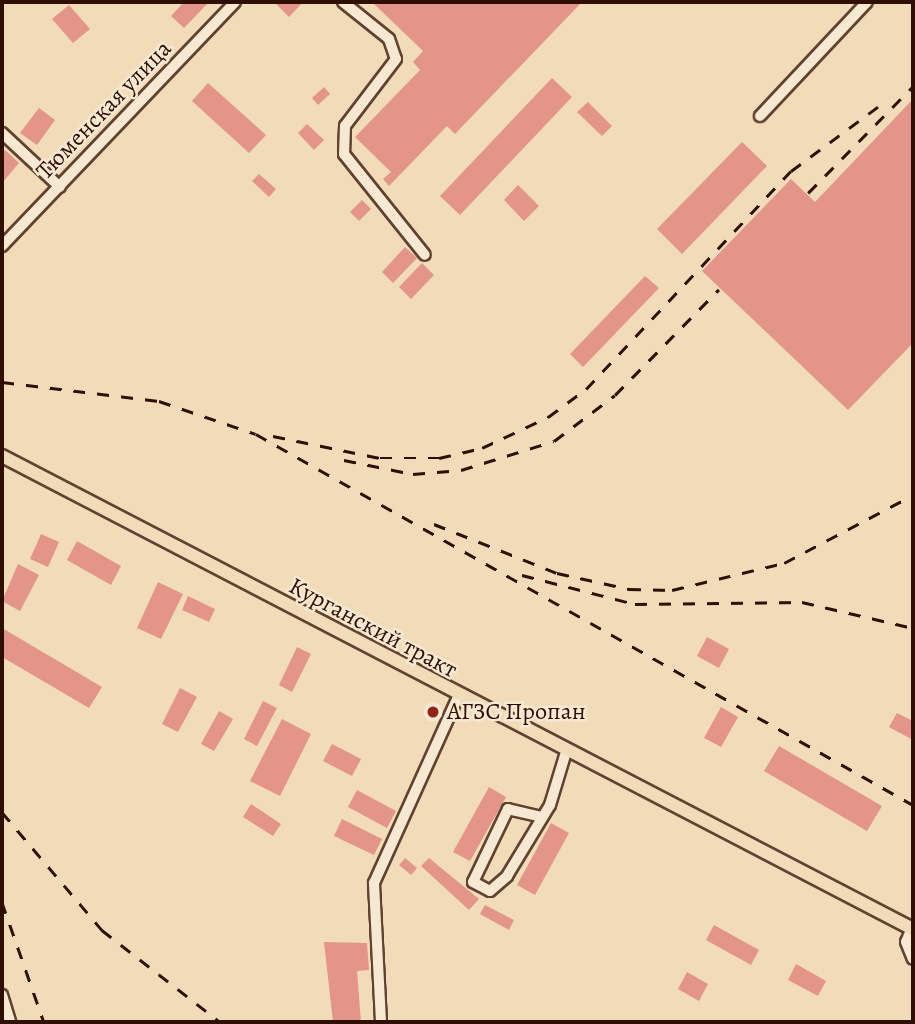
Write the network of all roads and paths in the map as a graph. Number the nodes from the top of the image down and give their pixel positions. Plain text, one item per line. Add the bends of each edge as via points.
1 (235, 2) edge
2 (343, 2) edge
3 (866, 2) edge
4 (761, 116) dead end
5 (2, 133) edge
6 (60, 187) junction
7 (2, 246) edge
8 (425, 255) dead end
9 (2, 456) edge
10 (458, 697) junction
11 (566, 752) junction
12 (542, 817) junction
13 (913, 929) edge
14 (913, 959) edge
15 (2, 995) edge
16 (10, 1022) edge
17 (381, 1022) edge

1 - 6 street, Тюменская улица
2 - 8 street via 389,39 396,58 345,126 344,154
3 - 4 street
5 - 6 street
6 - 7 street, Тюменская улица
9 - 10 main road, Курганский тракт
10 - 11 main road, Курганский тракт
10 - 17 street via 374,883
11 - 12 street
11 - 13 main road, Курганский тракт
12 - 12 street via 507,876 490,891 473,881 508,809
13 - 14 street via 906,942
15 - 16 street

